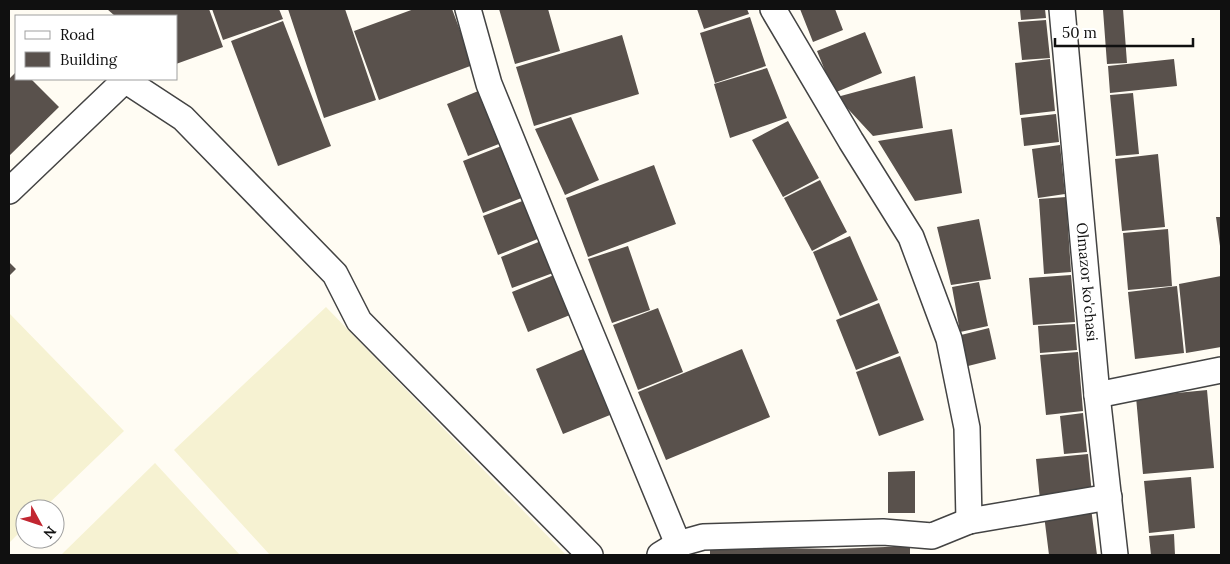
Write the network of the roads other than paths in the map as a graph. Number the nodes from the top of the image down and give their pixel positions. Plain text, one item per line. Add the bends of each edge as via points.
1 (468, 9) edge
2 (773, 9) edge
3 (1062, 9) edge
4 (9, 192) edge
5 (1221, 370) edge
6 (1097, 395) junction
7 (1109, 497) junction
8 (969, 521) junction
9 (932, 546) edge
10 (669, 550) edge
11 (590, 555) edge
12 (1115, 555) edge

1 - 10 street via 489,84 565,271
2 - 8 street via 911,237 949,339 967,428
3 - 6 street, Olmazor ko'chasi
4 - 11 street via 125,80 184,118 335,274 359,322
5 - 6 street
6 - 7 street, Olmazor ko'chasi
7 - 8 street
7 - 12 street, Olmazor ko'chasi
8 - 9 street
9 - 10 street via 883,532 703,537

